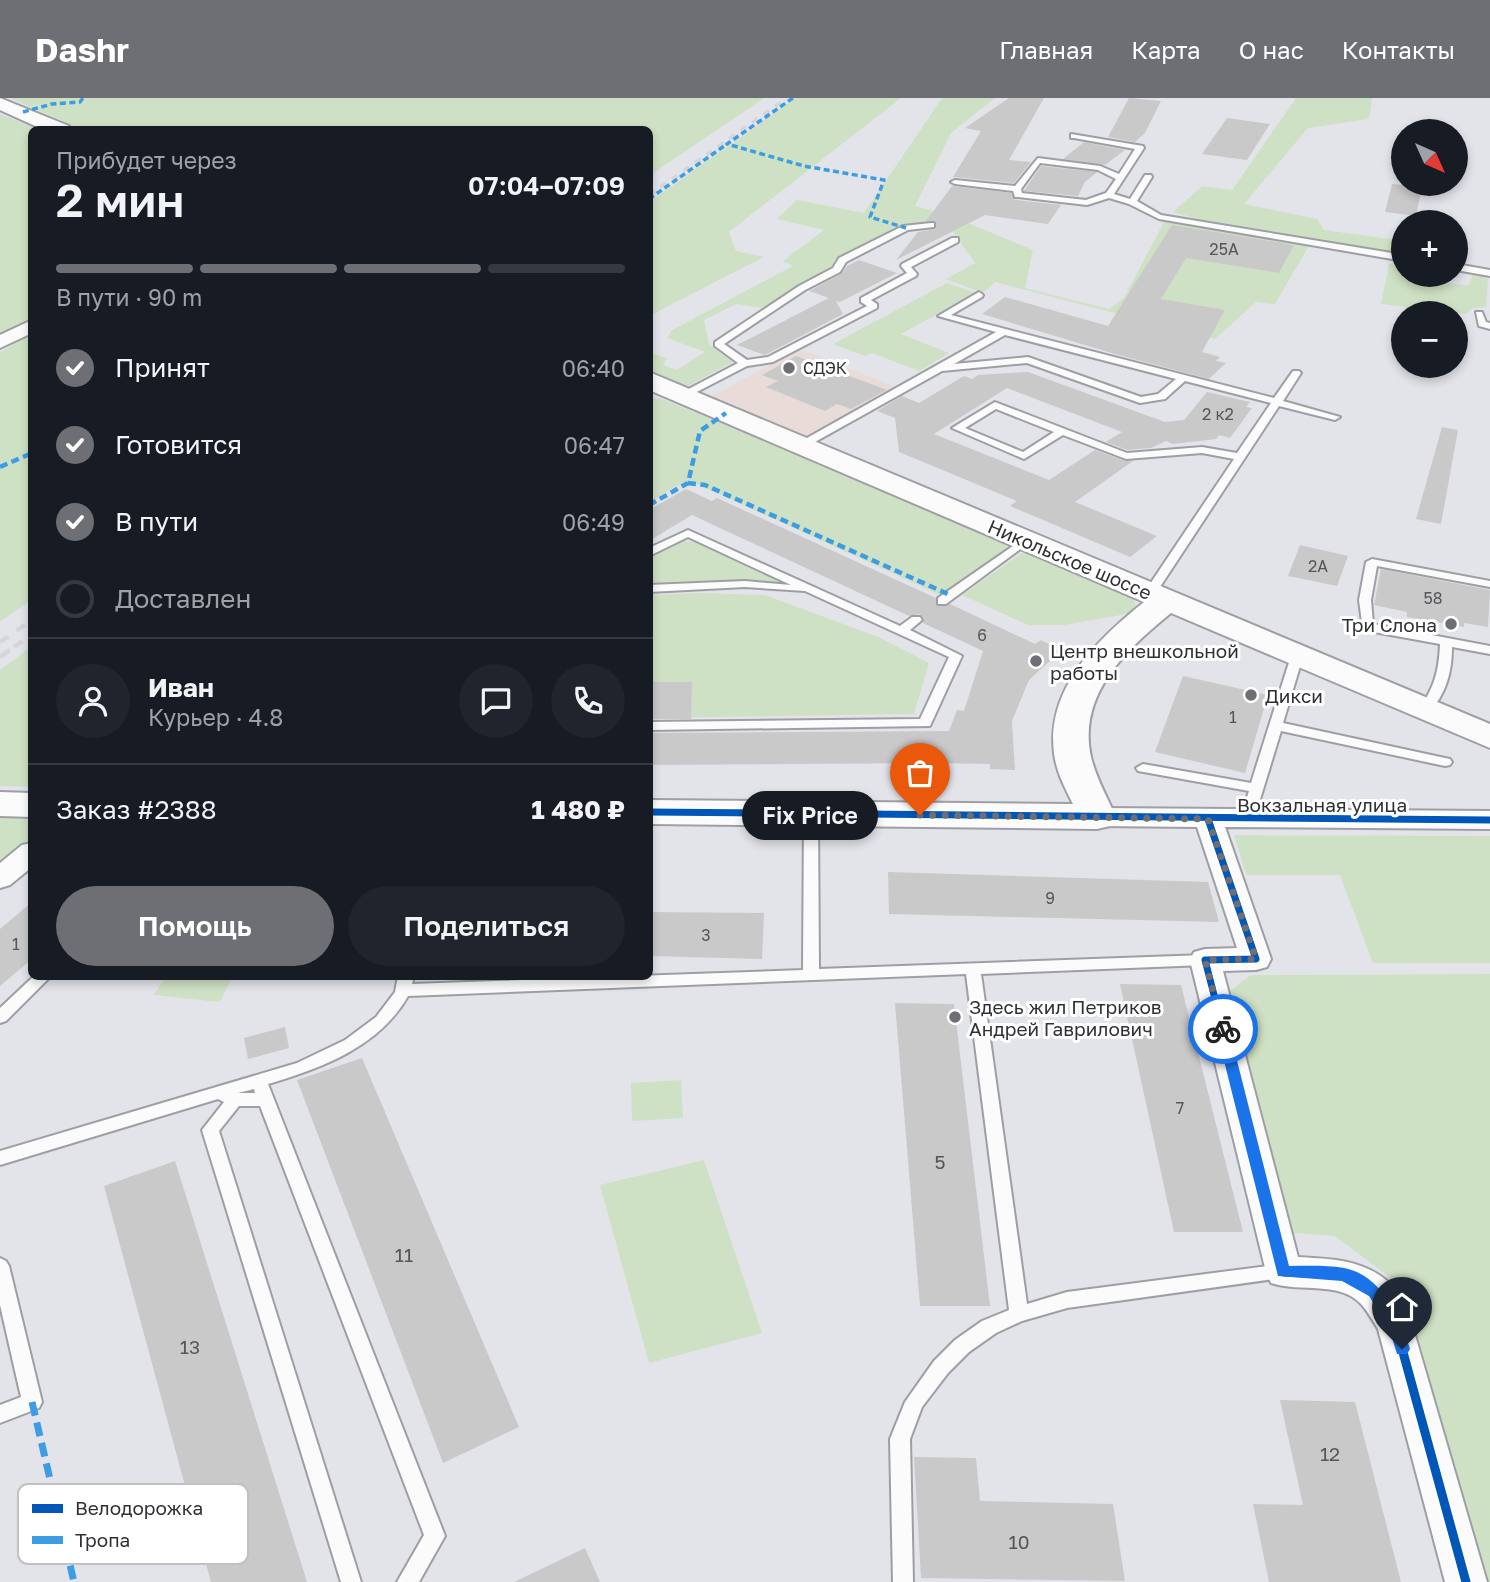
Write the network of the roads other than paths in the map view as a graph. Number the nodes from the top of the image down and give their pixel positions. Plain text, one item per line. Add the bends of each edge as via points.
1 (0, 103) edge
2 (53, 126) edge
3 (1074, 136) dead end
4 (1148, 177) dead end
5 (1121, 178) junction
6 (955, 182) dead end
7 (1017, 189) junction
8 (1109, 195) junction
9 (1132, 202) junction
10 (931, 225) dead end
11 (955, 240) dead end
12 (1391, 256) edge
13 (1468, 269) edge
14 (1490, 273) edge
15 (979, 295) dead end
16 (1479, 314) dead end
17 (1490, 326) edge
18 (28, 327) edge
19 (1002, 332) junction
20 (0, 342) edge
21 (745, 363) junction
22 (940, 368) junction
23 (1296, 373) dead end
24 (1183, 378) junction
25 (653, 382) edge
26 (684, 395) junction
27 (1276, 402) junction
28 (1335, 417) dead end
29 (1062, 431) junction
30 (802, 445) junction
31 (1240, 457) junction
32 (1026, 540) junction
33 (653, 551) edge
34 (1490, 584) edge
35 (653, 589) edge
36 (813, 590) junction
37 (1158, 597) junction
38 (943, 601) dead end
39 (916, 620) dead end
40 (901, 631) junction
41 (1446, 642) junction
42 (1490, 650) edge
43 (1297, 656) junction
44 (1424, 710) junction
45 (653, 726) edge
46 (1276, 726) junction
47 (1490, 737) edge
48 (1445, 762) dead end
49 (1143, 768) dead end
50 (1256, 788) junction
51 (0, 804) edge
52 (28, 805) edge
53 (653, 812) edge
54 (811, 814) junction
55 (1097, 817) junction
56 (1208, 819) junction
57 (1247, 819) junction
58 (1490, 820) edge
59 (28, 855) edge
60 (0, 878) edge
61 (1205, 960) junction
62 (973, 969) junction
63 (811, 975) junction
64 (653, 978) edge
65 (40, 980) edge
66 (557, 980) edge
67 (405, 983) edge
68 (0, 1017) edge
69 (262, 1090) junction
70 (227, 1096) junction
71 (0, 1158) edge
72 (0, 1266) edge
73 (1283, 1272) junction
74 (1019, 1314) junction
75 (0, 1414) edge
76 (351, 1582) edge
77 (407, 1582) edge
78 (903, 1582) edge
79 (1466, 1582) edge

1 - 2 main road
3 - 5 lane via 1140,148
4 - 9 lane
5 - 7 lane via 1100,168 1038,160
5 - 8 lane
6 - 7 lane
7 - 8 lane via 1018,195 1087,203
8 - 9 lane
9 - 12 lane via 1159,216
10 - 21 lane via 906,229 842,260 837,270 718,344
11 - 21 lane via 905,266 914,274 864,300 874,306 770,360
13 - 14 lane
15 - 19 lane via 943,316
16 - 17 lane via 1482,324
18 - 20 street
19 - 22 lane
19 - 24 lane
21 - 26 lane
22 - 24 lane via 1028,360 1140,400 1161,397
22 - 30 lane
23 - 27 lane
24 - 27 lane
25 - 26 main road, Никольское шоссе
26 - 30 main road, Никольское шоссе
27 - 28 lane
27 - 31 lane
29 - 29 lane via 995,405 957,428 1024,456
29 - 31 lane via 1126,456 1202,450
30 - 32 main road, Никольское шоссе
31 - 37 lane
32 - 37 main road, Никольское шоссе
32 - 38 lane
33 - 36 lane via 688,533
34 - 41 lane via 1372,562 1365,600 1367,627
35 - 36 lane via 746,584
36 - 40 lane
37 - 43 main road, Никольское шоссе
37 - 55 main road via 1104,654 1069,721 1072,755
39 - 40 lane
40 - 45 lane via 956,656 925,723
41 - 42 lane
41 - 44 lane via 1442,687
43 - 44 main road, Никольское шоссе
43 - 46 lane
44 - 47 main road, Никольское шоссе
46 - 48 lane
46 - 50 lane
49 - 50 lane
50 - 57 lane
51 - 52 main road
53 - 54 main road, Вокзальная улица
54 - 55 main road, Вокзальная улица
54 - 63 lane
55 - 56 street, Вокзальная улица
56 - 57 street, Вокзальная улица
56 - 61 street via 1256,959
57 - 58 street, Вокзальная улица
59 - 60 street
61 - 62 lane
61 - 73 street
62 - 63 lane
62 - 74 lane
63 - 64 lane
65 - 68 lane
66 - 67 lane
67 - 69 lane via 374,1030
69 - 70 lane
69 - 77 lane via 435,1536
70 - 71 lane
70 - 76 lane via 210,1130
72 - 75 lane via 32,1402
73 - 74 lane via 1067,1300
73 - 79 street via 1345,1275 1374,1292 1395,1323
74 - 78 lane via 962,1346 915,1402 900,1439

